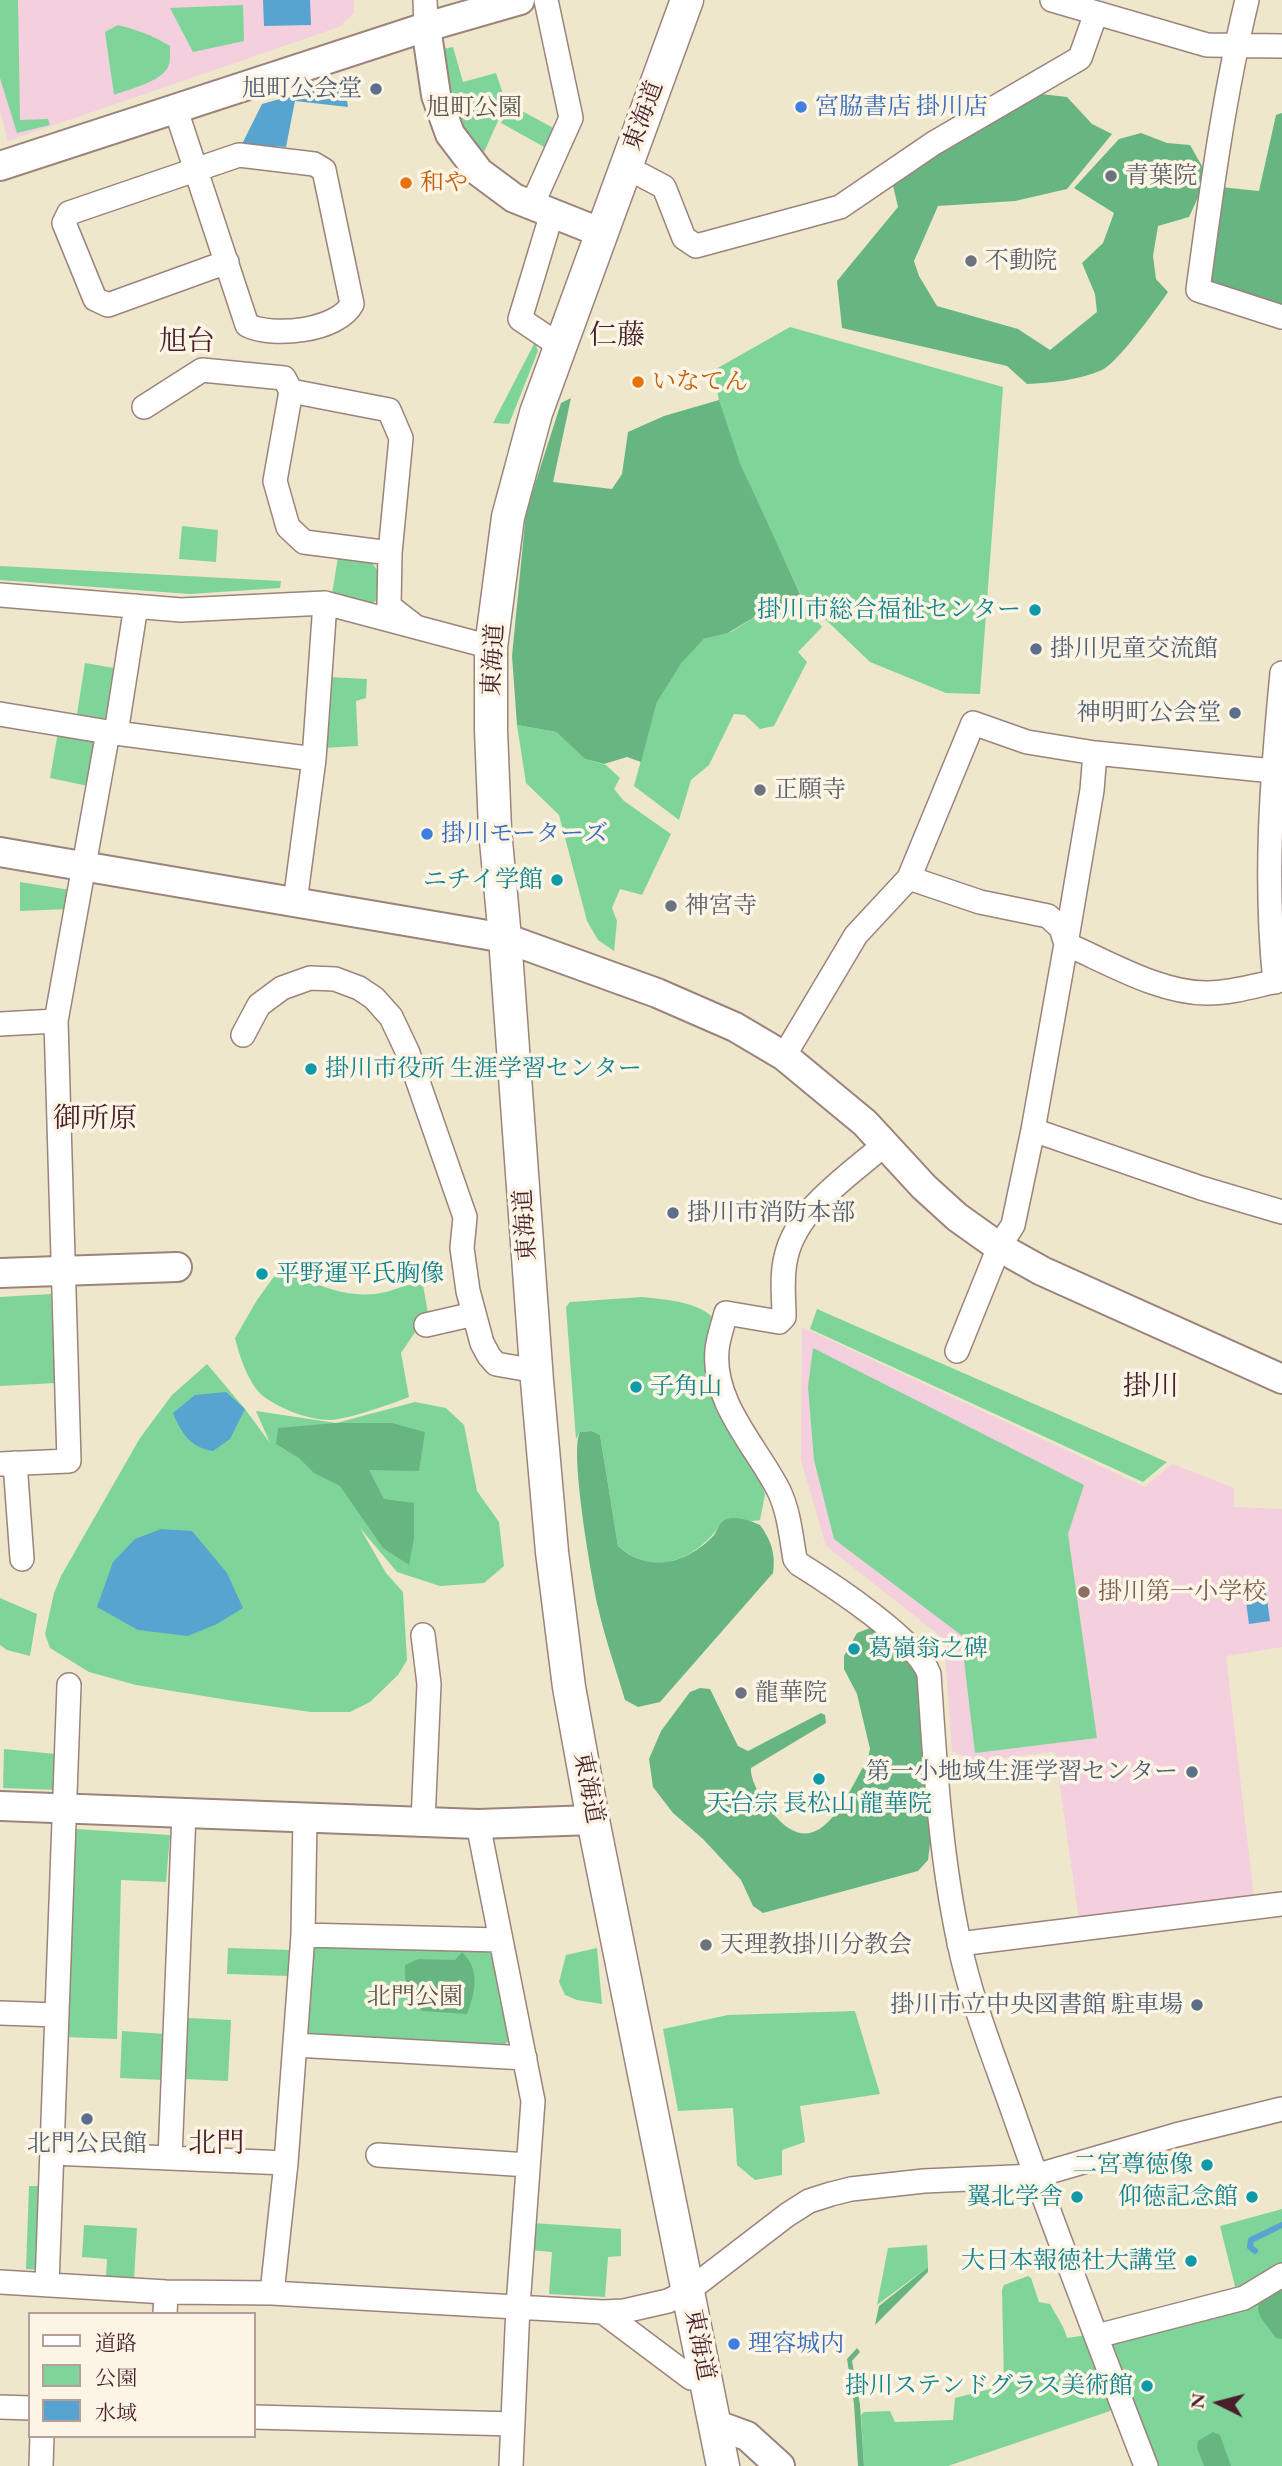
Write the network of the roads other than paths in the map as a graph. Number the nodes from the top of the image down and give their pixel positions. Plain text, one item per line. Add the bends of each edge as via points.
1 (520, 0) edge
2 (546, 0) edge
3 (687, 0) edge
4 (1052, 0) edge
5 (1247, 0) edge
6 (426, 13) edge
7 (1096, 13) junction
8 (1236, 44) junction
9 (1282, 46) edge
10 (175, 107) junction
11 (0, 166) edge
12 (626, 167) junction
13 (196, 170) junction
14 (542, 209) junction
15 (602, 233) junction
16 (227, 262) junction
17 (1282, 317) edge
18 (560, 346) junction
19 (291, 391) junction
20 (144, 407) dead end
21 (390, 553) junction
22 (0, 595) edge
23 (325, 603) junction
24 (136, 606) junction
25 (416, 627) junction
26 (491, 647) junction
27 (1282, 673) edge
28 (0, 714) edge
29 (112, 733) junction
30 (1096, 753) junction
31 (314, 759) junction
32 (1273, 771) junction
33 (0, 852) edge
34 (83, 867) junction
35 (909, 878) junction
36 (295, 902) junction
37 (505, 938) junction
38 (1066, 944) junction
39 (1279, 981) edge
40 (56, 1021) junction
41 (0, 1024) edge
42 (243, 1035) dead end
43 (783, 1056) junction
44 (1033, 1130) junction
45 (885, 1144) junction
46 (1282, 1212) edge
47 (999, 1247) junction
48 (177, 1267) dead end
49 (64, 1271) junction
50 (0, 1273) edge
51 (474, 1314) junction
52 (426, 1325) dead end
53 (957, 1351) dead end
54 (537, 1371) junction
55 (1282, 1379) edge
56 (7, 1464) edge
57 (10, 1522) edge
58 (22, 1559) dead end
59 (423, 1635) dead end
60 (69, 1685) dead end
61 (0, 1806) edge
62 (65, 1809) junction
63 (184, 1813) junction
64 (305, 1817) junction
65 (423, 1821) junction
66 (593, 1821) junction
67 (478, 1824) junction
68 (1282, 1904) edge
69 (303, 1935) junction
70 (500, 1940) junction
71 (959, 1944) junction
72 (0, 2013) edge
73 (57, 2015) junction
74 (295, 2045) junction
75 (525, 2058) junction
76 (1282, 2109) edge
77 (51, 2153) junction
78 (378, 2155) dead end
79 (170, 2158) junction
80 (286, 2163) junction
81 (528, 2165) junction
82 (1035, 2176) junction
83 (1282, 2275) edge
84 (0, 2282) edge
85 (47, 2285) junction
86 (688, 2291) junction
87 (272, 2293) junction
88 (166, 2303) edge
89 (518, 2306) junction
90 (603, 2312) junction
91 (1097, 2336) junction
92 (704, 2376) junction
93 (0, 2407) edge
94 (28, 2408) edge
95 (256, 2417) edge
96 (513, 2424) junction
97 (714, 2424) junction
98 (42, 2438) edge
99 (41, 2466) edge
100 (511, 2466) edge
101 (723, 2466) edge
102 (757, 2466) edge
103 (771, 2466) edge
104 (780, 2466) edge
105 (1146, 2466) edge

1 - 6 street
2 - 14 street via 571,118
3 - 12 main road, 東海道
4 - 7 street
5 - 8 street
6 - 10 street
6 - 14 street via 436,95 450,134 479,172 514,198
7 - 8 street via 1208,45
7 - 12 street via 1080,58 934,143 840,207 696,246 684,238 664,187
8 - 9 street
8 - 17 street via 1198,290
10 - 11 street
10 - 13 street
12 - 15 main road, 東海道
13 - 16 street
13 - 16 street via 69,213 64,223 95,299 108,305
13 - 16 street via 239,155 314,164 324,170 352,304 348,313 311,330 258,331 247,325
14 - 15 street
14 - 18 street via 520,319
15 - 18 main road, 東海道
18 - 26 main road, 東海道 via 536,413 509,517
19 - 20 street via 284,378 202,370
19 - 21 street via 389,410 394,418 401,438
19 - 21 street via 275,481 288,527 304,542
21 - 25 street via 389,606
22 - 24 street
23 - 24 street via 181,610
23 - 25 street
23 - 31 street
24 - 29 street
25 - 26 street
26 - 37 main road, 東海道 via 495,830
27 - 32 street
28 - 29 street
29 - 31 street
29 - 34 street
30 - 32 street
30 - 35 street via 1027,742 973,723
30 - 38 street
31 - 36 street
32 - 39 street via 1269,925
33 - 34 street
34 - 36 street
34 - 40 street
35 - 38 street via 980,902 1048,916 1061,928
35 - 43 street via 856,935
36 - 37 street
37 - 43 street via 657,993 735,1027
37 - 54 main road, 東海道
38 - 39 street via 1164,986 1185,990 1226,992
38 - 44 street
40 - 41 street
40 - 49 street
42 - 51 street via 259,1005 282,988 310,978 335,979 359,988 391,1017 465,1217 462,1248
43 - 45 street
44 - 46 street
44 - 47 street via 1013,1224
45 - 47 street via 957,1217
45 - 71 street via 813,1207 792,1239 783,1278 785,1317 779,1322 726,1313 717,1350 718,1370 732,1412 784,1503 795,1559 842,1591 926,1664 942,1844
47 - 53 street
47 - 55 street via 1042,1271
48 - 49 street
49 - 50 street
49 - 56 street via 69,1461
51 - 52 street
51 - 54 street via 482,1343 496,1364
54 - 66 main road, 東海道 via 552,1552 569,1687
56 - 57 street
57 - 58 street
59 - 65 street via 429,1684
60 - 62 street
61 - 62 street
62 - 63 street
62 - 73 street
63 - 64 street
63 - 79 street
64 - 65 street
64 - 69 street
65 - 67 street
66 - 67 street
66 - 86 main road, 東海道
67 - 70 street
68 - 71 street
69 - 70 street
69 - 74 street
70 - 75 street
71 - 82 street
72 - 73 street
73 - 77 street
74 - 75 street
74 - 80 street
75 - 81 street via 533,2101
76 - 82 street
77 - 79 street
77 - 85 street
78 - 81 street
79 - 80 street
80 - 87 street
81 - 89 street
82 - 86 street via 924,2181 831,2194 787,2215
82 - 91 street
83 - 91 street via 1244,2298
84 - 85 street
85 - 88 street
86 - 90 street via 668,2301
86 - 92 main road, 東海道
87 - 88 street
87 - 89 street
89 - 90 street
89 - 96 street
90 - 92 street via 691,2378
91 - 105 street
92 - 97 main road, 東海道
93 - 94 street
95 - 96 street
96 - 100 street
97 - 101 main road, 東海道
97 - 104 street via 747,2437
98 - 99 street
102 - 103 street

